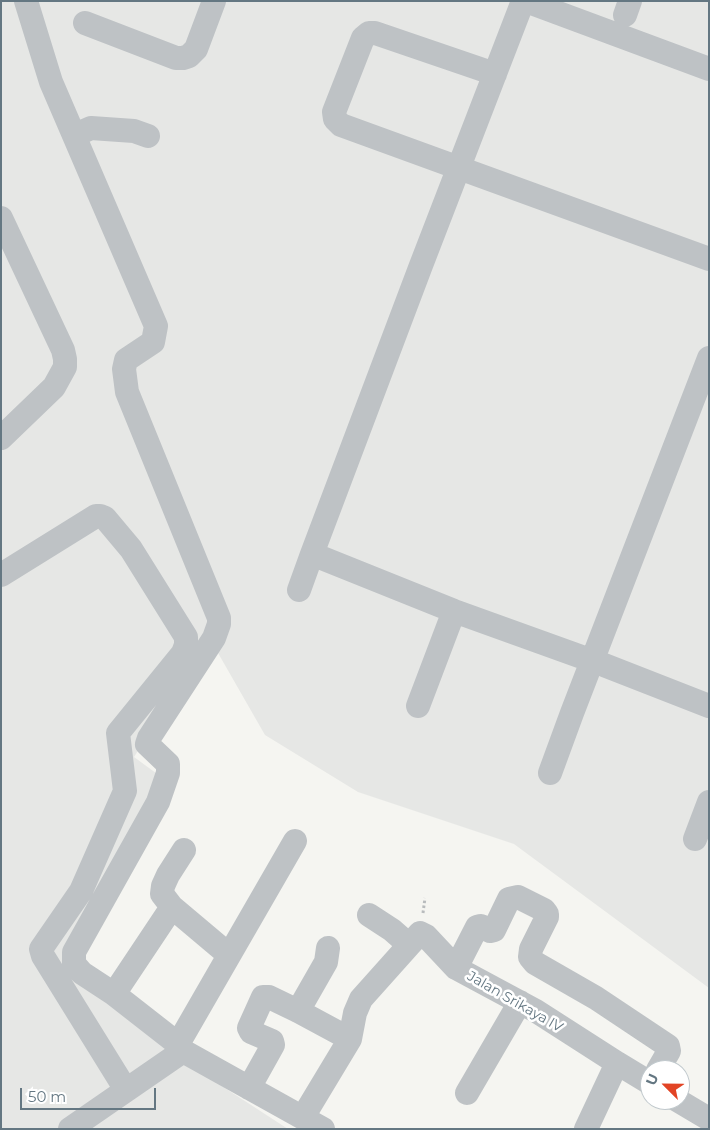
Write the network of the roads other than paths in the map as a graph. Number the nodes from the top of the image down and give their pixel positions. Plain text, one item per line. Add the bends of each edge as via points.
1 (26, 1) edge
2 (214, 1) edge
3 (524, 1) edge
4 (85, 23) dead end
5 (709, 69) edge
6 (495, 74) junction
7 (75, 135) junction
8 (148, 136) dead end
9 (459, 167) junction
10 (1, 218) edge
11 (709, 258) edge
12 (709, 358) edge
13 (1, 438) edge
14 (312, 554) junction
15 (1, 575) edge
16 (299, 590) dead end
17 (454, 611) junction
18 (592, 661) junction
19 (418, 706) dead end
20 (709, 706) edge
21 (550, 773) dead end
22 (709, 802) edge
23 (695, 839) dead end
24 (295, 841) dead end
25 (184, 850) dead end
26 (172, 907) junction
27 (369, 915) dead end
28 (415, 939) junction
29 (328, 948) dead end
30 (229, 955) junction
31 (456, 968) junction
32 (114, 994) junction
33 (520, 1002) junction
34 (298, 1011) junction
35 (350, 1039) junction
36 (181, 1048) junction
37 (664, 1060) edge
38 (617, 1063) junction
39 (640, 1077) edge
40 (249, 1088) junction
41 (126, 1090) junction
42 (467, 1093) dead end
43 (690, 1108) edge
44 (303, 1117) junction
45 (709, 1119) edge
46 (70, 1129) edge
47 (323, 1129) edge
48 (586, 1129) edge

1 - 7 street via 51,82
2 - 4 street via 196,49 183,58
3 - 5 street
3 - 6 street
6 - 9 street
6 - 9 street via 370,33 363,38 334,112 335,119 341,124
7 - 8 street via 91,128 134,131
7 - 32 street via 156,326 153,342 126,360 127,392 219,624 214,638 149,738 147,744 169,768 158,802 74,952 77,968
9 - 11 street
9 - 14 street
10 - 13 street via 65,359 65,367 54,386
12 - 18 street
14 - 16 street
14 - 17 street
15 - 41 street via 100,516 131,549 186,637 183,653 118,733 125,791 81,891 41,949
17 - 18 street
17 - 19 street
18 - 20 street
18 - 21 street
22 - 23 street
24 - 30 street
25 - 26 street via 163,886 162,894
26 - 30 street
26 - 32 street
27 - 28 street, Jalan Srikaya IV via 392,930
28 - 31 street, Jalan Srikaya IV via 426,936
28 - 35 street via 360,999
29 - 34 street via 326,962
30 - 36 street
31 - 33 street, Jalan Srikaya IV
31 - 37 street via 477,927 493,931 509,899 518,897 547,914 529,953 532,960 668,1046
32 - 36 street
33 - 38 street, Jalan Srikaya IV
33 - 42 street
34 - 35 street
34 - 40 street via 263,997 249,1028 272,1041 273,1046
35 - 44 street
36 - 40 street
36 - 41 street
38 - 39 street, Jalan Srikaya IV
38 - 48 street
40 - 44 street
41 - 46 street
43 - 45 street
44 - 47 street

